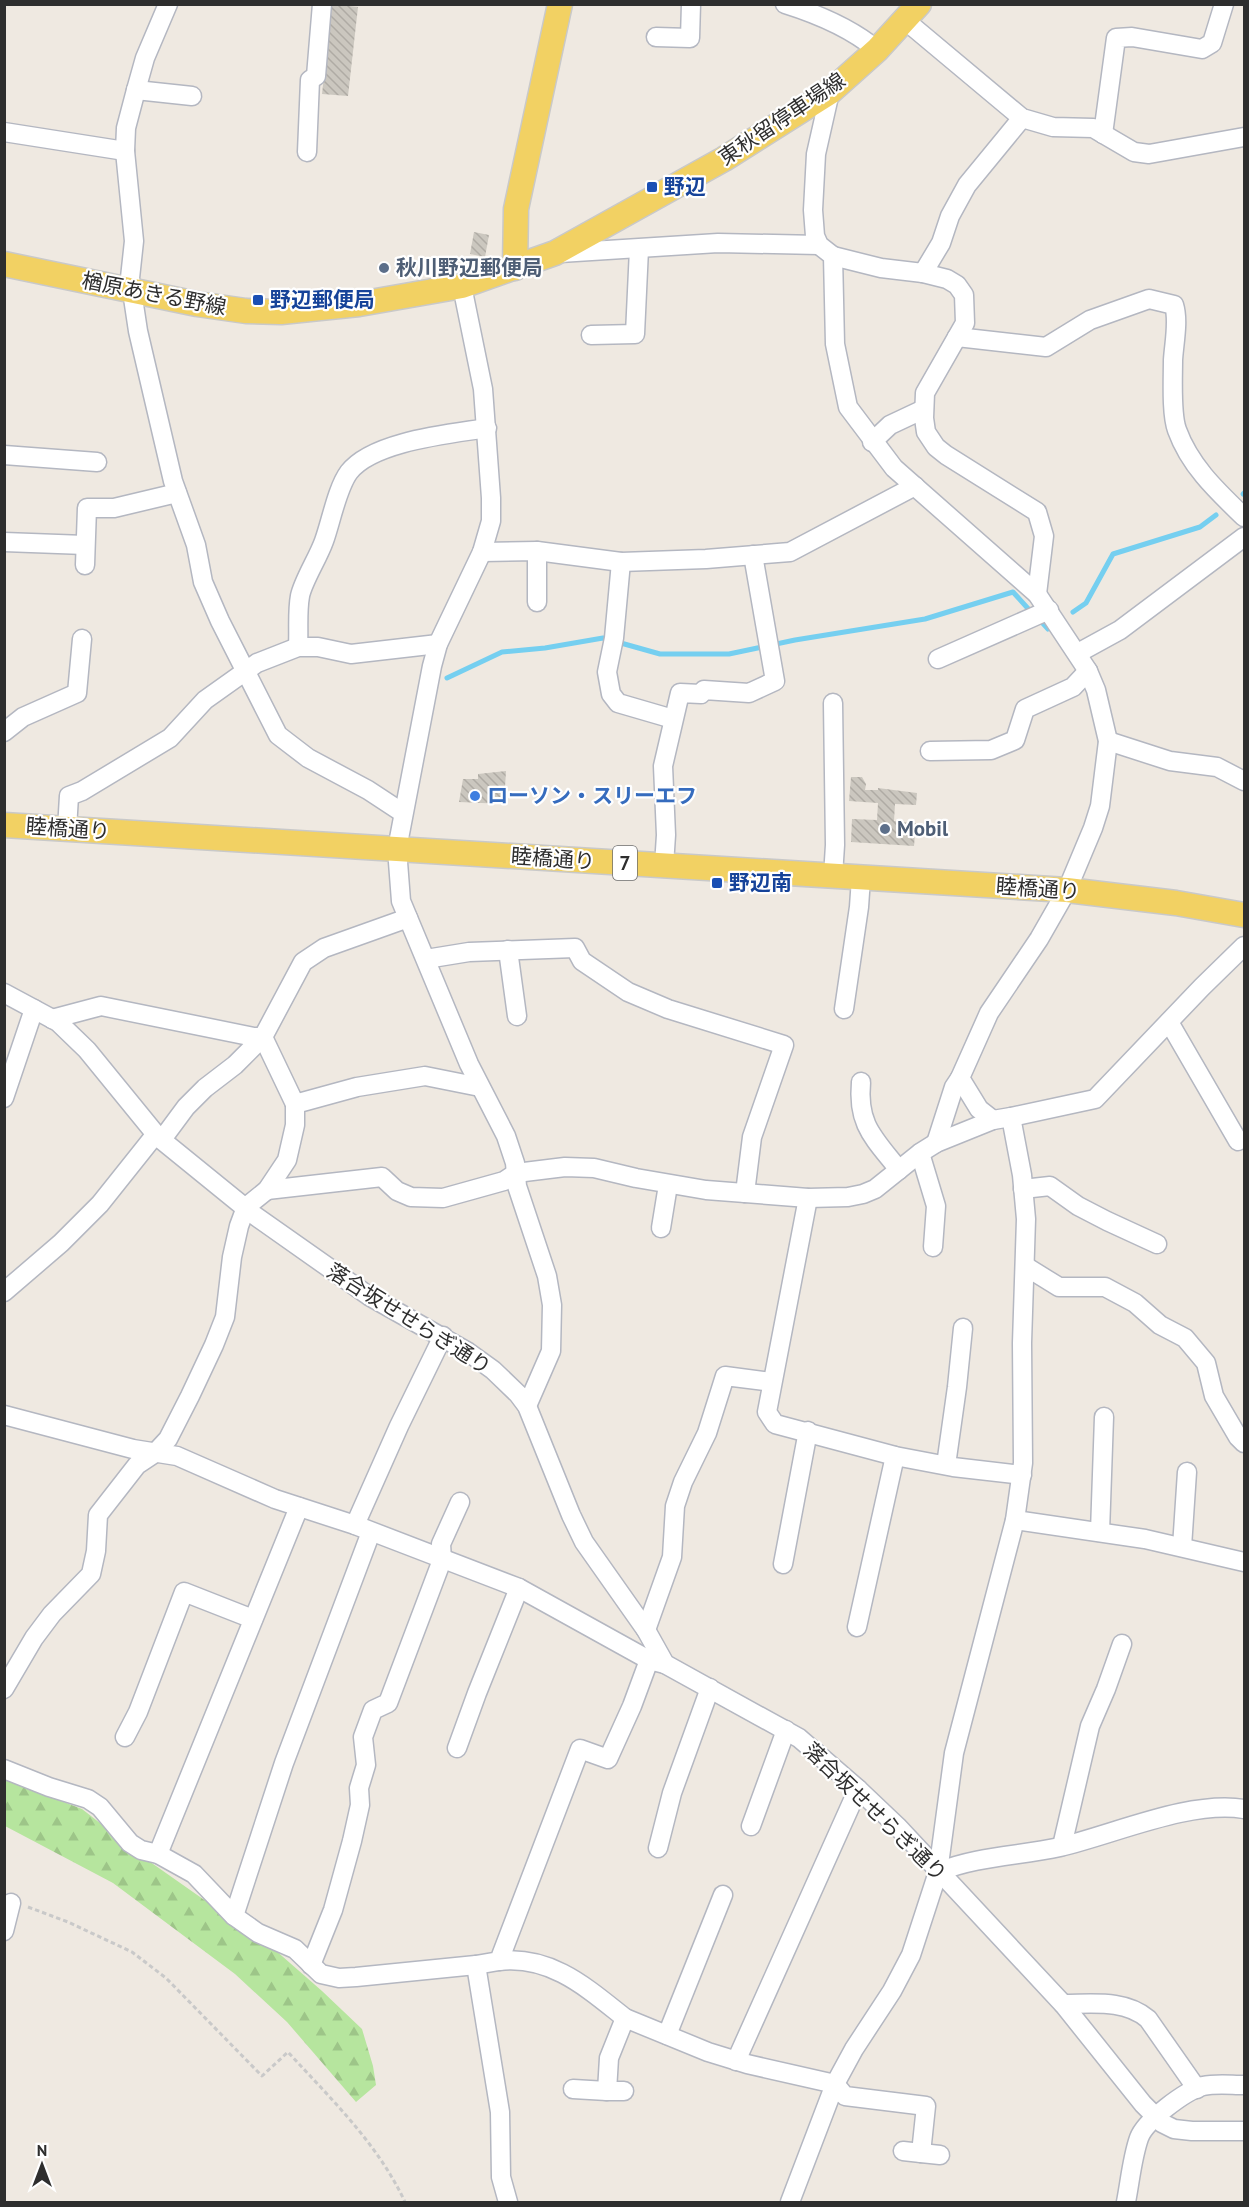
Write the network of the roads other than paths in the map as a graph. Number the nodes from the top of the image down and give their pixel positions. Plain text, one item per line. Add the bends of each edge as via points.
1 (168, 4) edge
2 (322, 4) edge
3 (560, 4) edge
4 (692, 4) edge
5 (785, 4) edge
6 (1224, 4) edge
7 (913, 13) edge
8 (656, 37) dead end
9 (877, 50) junction
10 (136, 90) junction
11 (831, 92) junction
12 (192, 96) dead end
13 (1022, 118) junction
14 (4, 132) edge
15 (1103, 134) junction
16 (1245, 137) edge
17 (125, 151) junction
18 (307, 152) dead end
19 (639, 249) junction
20 (826, 250) junction
21 (555, 253) junction
22 (4, 264) edge
23 (515, 268) junction
24 (923, 273) junction
25 (462, 286) junction
26 (132, 291) junction
27 (591, 335) dead end
28 (957, 337) junction
29 (924, 409) junction
30 (487, 428) junction
31 (872, 442) junction
32 (4, 455) edge
33 (97, 462) dead end
34 (915, 486) junction
35 (177, 493) junction
36 (1243, 512) edge
37 (1245, 537) edge
38 (4, 542) edge
39 (85, 545) junction
40 (537, 551) junction
41 (482, 552) junction
42 (753, 555) junction
43 (621, 562) junction
44 (85, 565) dead end
45 (1037, 594) junction
46 (537, 602) dead end
47 (1046, 611) junction
48 (82, 639) dead end
49 (438, 644) junction
50 (298, 647) junction
51 (1078, 653) junction
52 (938, 659) dead end
53 (245, 670) junction
54 (1088, 671) junction
55 (832, 703) dead end
56 (673, 722) junction
57 (4, 732) edge
58 (1108, 741) junction
59 (930, 751) dead end
60 (1245, 781) edge
61 (403, 813) junction
62 (4, 825) edge
63 (67, 829) junction
64 (397, 849) junction
65 (664, 865) junction
66 (833, 876) junction
67 (861, 878) junction
68 (1067, 890) junction
69 (1245, 915) edge
70 (408, 918) junction
71 (1245, 946) edge
72 (508, 950) junction
73 (426, 959) junction
74 (4, 993) edge
75 (844, 1009) dead end
76 (34, 1010) junction
77 (517, 1016) dead end
78 (51, 1019) junction
79 (1168, 1022) junction
80 (263, 1037) junction
81 (960, 1078) junction
82 (861, 1082) dead end
83 (480, 1086) junction
84 (4, 1098) edge
85 (295, 1104) junction
86 (1002, 1119) junction
87 (158, 1137) junction
88 (1238, 1141) dead end
89 (928, 1148) junction
90 (899, 1170) junction
91 (516, 1173) junction
92 (668, 1185) junction
93 (1023, 1189) junction
94 (267, 1190) junction
95 (745, 1193) junction
96 (808, 1198) junction
97 (246, 1208) junction
98 (661, 1228) dead end
99 (1157, 1244) dead end
100 (933, 1247) dead end
101 (1025, 1266) junction
102 (9, 1283) edge
103 (963, 1328) dead end
104 (443, 1336) junction
105 (772, 1382) junction
106 (527, 1406) junction
107 (4, 1416) edge
108 (1104, 1417) dead end
109 (808, 1431) junction
110 (1245, 1443) edge
111 (155, 1453) junction
112 (895, 1456) junction
113 (945, 1466) junction
114 (1187, 1472) dead end
115 (1022, 1475) junction
116 (460, 1502) dead end
117 (300, 1507) junction
118 (1015, 1520) junction
119 (363, 1529) junction
120 (1100, 1532) junction
121 (1182, 1547) junction
122 (442, 1560) junction
123 (1245, 1562) edge
124 (783, 1563) dead end
125 (519, 1588) junction
126 (253, 1619) junction
127 (857, 1627) dead end
128 (646, 1630) junction
129 (1122, 1644) dead end
130 (657, 1662) junction
131 (4, 1689) edge
132 (710, 1689) junction
133 (786, 1730) junction
134 (125, 1737) dead end
135 (457, 1748) dead end
136 (4, 1769) edge
137 (858, 1789) junction
138 (1245, 1809) edge
139 (751, 1826) dead end
140 (1062, 1846) junction
141 (658, 1848) dead end
142 (158, 1854) junction
143 (938, 1872) junction
144 (723, 1895) dead end
145 (11, 1903) road end
146 (234, 1916) junction
147 (4, 1931) edge
148 (498, 1961) junction
149 (311, 1965) junction
150 (476, 1965) junction
151 (1063, 2004) junction
152 (625, 2018) junction
153 (667, 2035) junction
154 (736, 2061) junction
155 (835, 2084) junction
156 (1245, 2085) edge
157 (573, 2089) dead end
158 (1197, 2089) junction
159 (1154, 2117) junction
160 (1245, 2131) edge
161 (940, 2155) dead end
162 (508, 2202) edge
163 (790, 2202) edge
164 (1126, 2202) edge

1 - 10 street
2 - 18 street via 316,76 310,80
3 - 23 main road via 516,209
4 - 8 street via 690,38
5 - 9 street via 862,38
6 - 15 street via 1212,43 1202,49 1132,37 1116,38
7 - 9 main road, 東秋留停車場線
7 - 13 street
9 - 11 main road, 東秋留停車場線
10 - 12 street
10 - 17 street via 126,128
11 - 20 street via 816,154 813,210 815,236
11 - 21 main road, 東秋留停車場線 via 724,159
13 - 15 street via 1053,127 1093,128
13 - 24 street via 967,185 950,216 942,243
14 - 17 street
15 - 16 street via 1134,152 1149,154
17 - 26 street via 134,241
19 - 20 street via 718,243
19 - 21 street
19 - 27 street via 635,334
20 - 24 street via 881,268
20 - 31 street via 835,344 848,407
21 - 23 main road, 東秋留停車場線
22 - 26 main road, 楢原あきる野線
23 - 25 main road, 楢原あきる野線
24 - 28 street via 947,279 964,295 965,323
25 - 26 main road, 楢原あきる野線 via 359,304 280,312 236,310
25 - 30 street
26 - 35 street
28 - 29 street via 925,393
28 - 36 street via 1046,346 1090,320 1149,299 1174,305 1178,316 1173,391 1176,428 1199,472
29 - 31 street via 890,425
29 - 45 street via 926,432 936,447 1037,512 1044,537
30 - 41 street via 491,521
30 - 50 street via 380,450 349,472 300,595
31 - 34 street
32 - 33 street
34 - 42 street via 790,552
34 - 45 street
35 - 39 street via 114,508 87,508
35 - 53 street via 196,545 203,582
37 - 51 street via 1120,630
38 - 39 street
39 - 44 street
40 - 41 street
40 - 43 street
40 - 46 street
41 - 49 street
42 - 43 street
42 - 56 street via 776,681 748,693 680,693
43 - 56 street via 608,672 611,694 618,703
45 - 47 street
47 - 51 street
47 - 52 street
48 - 57 street via 77,693 23,717
49 - 50 street via 351,654
49 - 61 street
50 - 53 street
51 - 54 street
53 - 61 street via 278,735 308,758
53 - 63 street via 205,699 170,738 69,796
54 - 58 street
54 - 59 street via 1073,687 1025,709 1015,740 991,750
55 - 66 street
56 - 65 street via 663,766
58 - 60 street via 1170,761 1217,767
58 - 68 street via 1100,806
61 - 64 street
62 - 63 main road, 睦橋通り / 7
63 - 64 main road, 睦橋通り / 7
64 - 65 main road, 睦橋通り / 7
64 - 70 street via 401,901
65 - 66 main road, 睦橋通り / 7
66 - 67 main road, 睦橋通り / 7
67 - 68 main road, 睦橋通り / 7
67 - 75 street
68 - 69 main road, 睦橋通り / 7
68 - 81 street via 989,1013
70 - 73 street
70 - 80 street via 324,948 303,962
71 - 79 street
72 - 73 street
72 - 77 street
72 - 95 street via 575,948 582,961 628,992 668,1009 784,1045 752,1137
73 - 83 street
74 - 76 street, 落合坂せせらぎ通り
76 - 78 street, 落合坂せせらぎ通り
76 - 84 street
78 - 80 street via 101,1006
78 - 87 street, 落合坂せせらぎ通り via 87,1050
79 - 86 street via 1095,1099
79 - 88 street
80 - 85 street
80 - 87 street via 205,1088 166,1134
81 - 86 street via 979,1109
81 - 89 street
82 - 90 street via 862,1116 870,1134
83 - 85 street via 425,1076 357,1086
83 - 91 street via 506,1136
85 - 94 street via 292,1146
86 - 89 street
86 - 93 street
87 - 97 street, 落合坂せせらぎ通り
87 - 102 street via 151,1140 100,1204 61,1243
89 - 90 street
89 - 100 street via 936,1206
90 - 96 street via 863,1194
91 - 92 street via 594,1168
91 - 94 street via 443,1198 411,1197 397,1191 382,1177
91 - 106 street via 548,1276 552,1305 551,1351
92 - 95 street
92 - 98 street
93 - 99 street via 1050,1186 1078,1206
93 - 101 street
94 - 97 street
95 - 96 street
96 - 105 street
97 - 104 street, 落合坂せせらぎ通り via 369,1296
97 - 111 street via 232,1257 225,1317 190,1396 168,1438
101 - 110 street via 1059,1287 1105,1287 1185,1338 1206,1363 1214,1396
101 - 115 street
103 - 113 street
104 - 106 street, 落合坂せせらぎ通り via 493,1371
104 - 119 street via 399,1426
105 - 109 street via 767,1412 775,1424
105 - 128 street via 725,1376 707,1433 675,1506 672,1557
106 - 128 street, 落合坂せせらぎ通り via 584,1542
107 - 111 street
108 - 120 street
109 - 112 street
109 - 124 street
111 - 117 street via 177,1456
111 - 131 street via 137,1466 98,1515 91,1574 51,1614
112 - 113 street
112 - 127 street
113 - 115 street
114 - 121 street
115 - 118 street
116 - 122 street via 441,1544
117 - 119 street
117 - 126 street
118 - 120 street
118 - 143 street via 954,1753
119 - 122 street
119 - 146 street
120 - 121 street
121 - 123 street
122 - 125 street
122 - 149 street via 387,1703 373,1710 363,1737 366,1765 352,1841 333,1910
125 - 130 street
125 - 135 street
126 - 134 street via 184,1592
126 - 142 street
128 - 130 street, 落合坂せせらぎ通り
129 - 140 street via 1090,1726
130 - 132 street, 落合坂せせらぎ通り
130 - 148 street via 608,1759 580,1749
132 - 133 street, 落合坂せせらぎ通り
132 - 141 street via 672,1793
133 - 137 street, 落合坂せせらぎ通り
133 - 139 street
136 - 142 street via 88,1799 100,1807 130,1843
137 - 143 street, 落合坂せせらぎ通り
137 - 154 street
138 - 140 street via 1200,1809
140 - 143 street via 961,1863
142 - 146 street via 194,1874
143 - 151 street, 落合坂せせらぎ通り
143 - 155 street via 911,1955
144 - 153 street
145 - 147 street
146 - 149 street via 258,1933 295,1949
148 - 150 street
148 - 152 street via 516,1959 556,1970 577,1980
149 - 150 street via 321,1974 339,1978
150 - 162 street via 500,2112 501,2177
151 - 158 street via 1116,2004 1140,2012
151 - 159 street, 落合坂せせらぎ通り
152 - 153 street
152 - 157 street via 609,2058 615,2091
153 - 154 street
154 - 155 street
155 - 161 street via 845,2096 926,2106 912,2152
155 - 163 street
156 - 158 street
158 - 159 street
159 - 160 street, 落合坂せせらぎ通り via 1174,2129 1192,2132
159 - 164 street via 1139,2139

